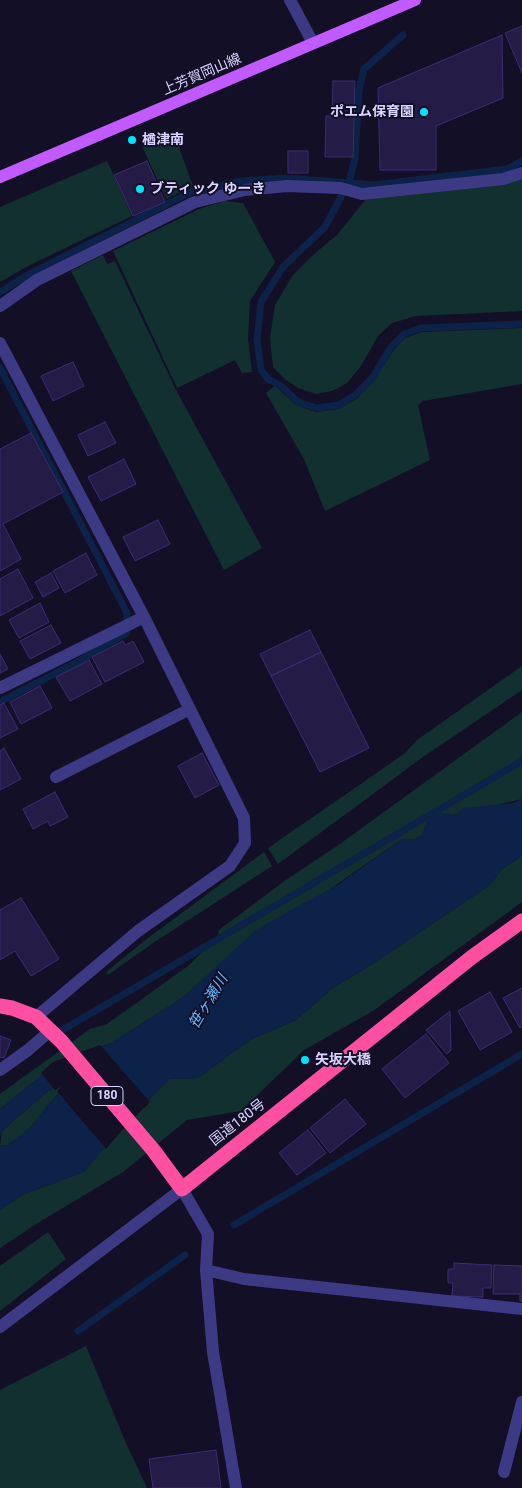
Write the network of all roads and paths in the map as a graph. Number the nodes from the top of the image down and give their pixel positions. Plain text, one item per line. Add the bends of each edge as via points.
1 (290, 0) edge
2 (415, 0) edge
3 (313, 44) junction
4 (522, 173) edge
5 (0, 177) edge
6 (0, 306) edge
7 (0, 342) edge
8 (140, 619) junction
9 (0, 688) edge
10 (190, 709) junction
11 (56, 777) dead end
12 (522, 922) edge
13 (0, 1006) edge
14 (36, 1017) junction
15 (55, 1036) junction
16 (0, 1070) edge
17 (182, 1189) junction
18 (206, 1270) junction
19 (522, 1309) edge
20 (0, 1327) edge
21 (522, 1402) edge
22 (504, 1472) dead end
23 (236, 1488) edge

1 - 3 street
2 - 3 main road, 上芳賀岡山線
3 - 5 main road, 上芳賀岡山線
4 - 6 street via 503,179 362,194 345,189 286,186 245,190 195,202 37,280
7 - 8 street
8 - 9 street
8 - 10 street
10 - 11 street
10 - 14 street via 244,818 245,843 230,866 138,931
12 - 17 highway, 国道180号 via 465,963
13 - 14 highway, 180
14 - 15 highway, 180
15 - 16 street
15 - 17 highway, 180 via 154,1151
17 - 18 street via 208,1234
17 - 20 street
18 - 19 street via 244,1279
18 - 23 street via 213,1352
21 - 22 street

